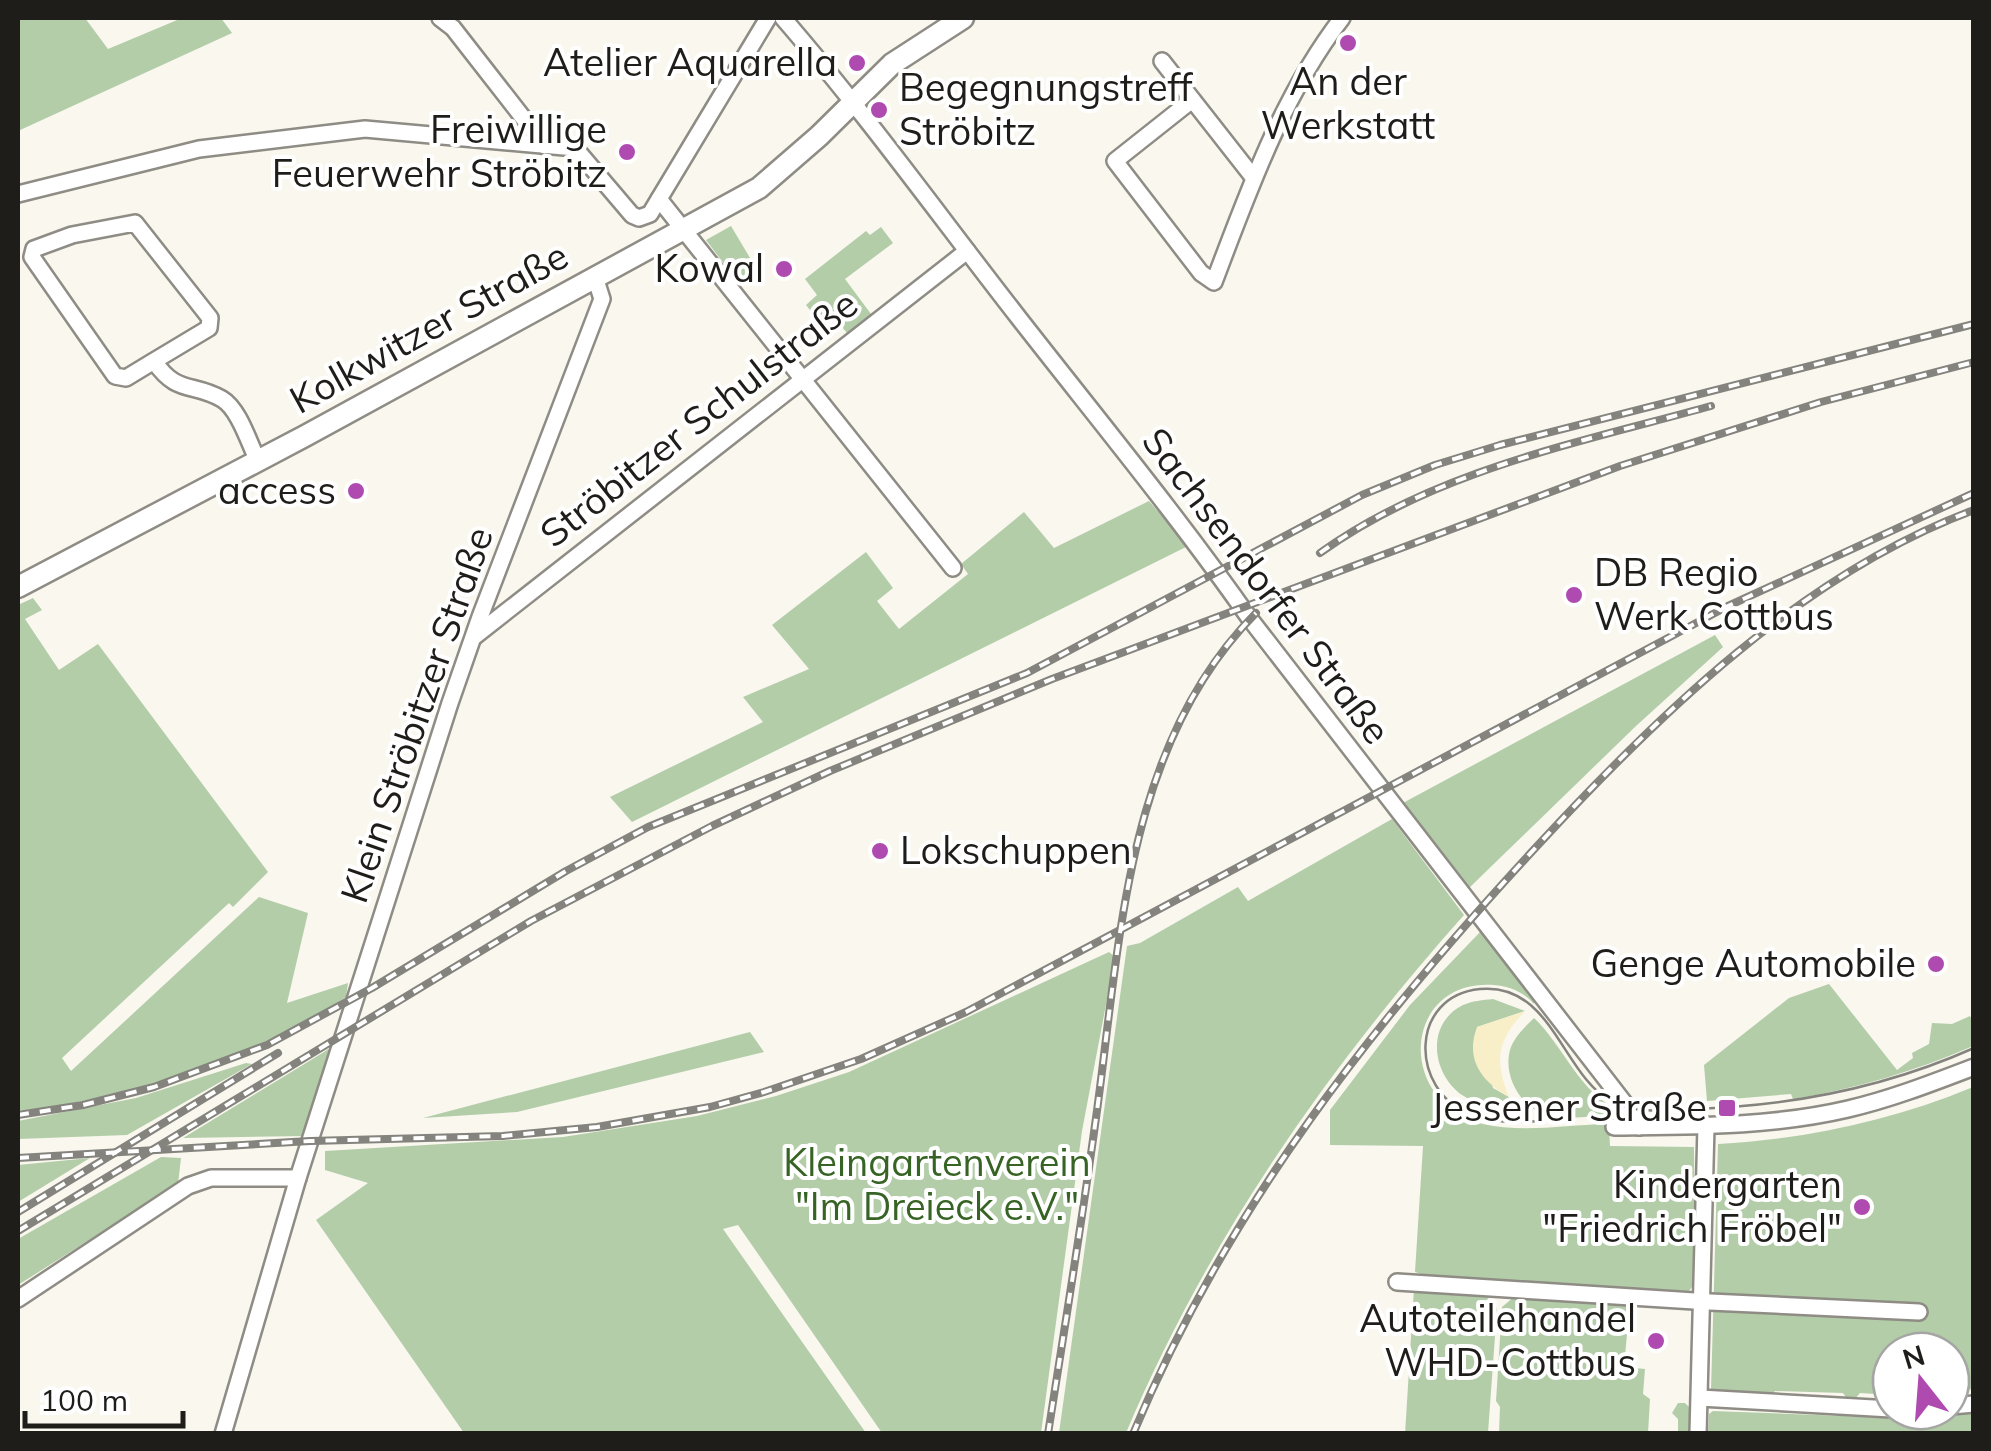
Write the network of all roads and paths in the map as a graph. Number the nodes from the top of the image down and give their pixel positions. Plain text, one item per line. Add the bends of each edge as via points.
1 (440, 18) edge
2 (768, 18) edge
3 (783, 18) edge
4 (1342, 18) edge
5 (953, 20) edge
6 (1162, 61) dead end
7 (854, 100) junction
8 (1192, 100) junction
9 (545, 146) junction
10 (1253, 176) junction
11 (18, 194) edge
12 (659, 199) junction
13 (684, 228) junction
14 (968, 252) junction
15 (595, 278) junction
16 (154, 361) junction
17 (804, 378) junction
18 (258, 461) junction
19 (952, 568) dead end
20 (18, 588) edge
21 (472, 639) junction
22 (1974, 1066) edge
23 (1706, 1126) junction
24 (1614, 1127) dead end
25 (1640, 1127) junction
26 (298, 1178) junction
27 (1397, 1282) dead end
28 (18, 1299) edge
29 (1704, 1302) junction
30 (1919, 1312) dead end
31 (1700, 1398) junction
32 (1871, 1408) edge
33 (224, 1434) edge
34 (1698, 1434) edge

1 - 9 street
2 - 12 street
3 - 7 street, Sachsendorfer Straße
4 - 10 street
5 - 7 main road, Kolkwitzer Straße
6 - 8 street
7 - 13 main road, Kolkwitzer Straße via 758,188
7 - 14 street, Sachsendorfer Straße
8 - 10 street
8 - 10 street via 1115,161 1214,282
9 - 11 street via 365,129 199,149
9 - 12 street via 574,148 632,215 650,214
12 - 13 street
13 - 15 main road, Kolkwitzer Straße
13 - 17 street
14 - 17 street, Ströbitzer Schulstraße
14 - 25 street, Sachsendorfer Straße
15 - 18 main road, Kolkwitzer Straße
15 - 21 street, Klein Ströbitzer Straße via 602,299
16 - 16 street via 126,378 115,376 32,258 34,248 135,223 210,318 209,328
16 - 18 street via 166,379 231,407
17 - 19 street
17 - 21 street, Ströbitzer Schulstraße
18 - 20 main road, Kolkwitzer Straße
21 - 26 street, Klein Ströbitzer Straße
22 - 23 street via 1848,1109
23 - 25 street
23 - 29 street
24 - 25 street
26 - 28 street via 212,1178 188,1186
26 - 33 street, Klein Ströbitzer Straße
27 - 29 street
29 - 30 street
29 - 31 street
31 - 32 street
31 - 34 street

